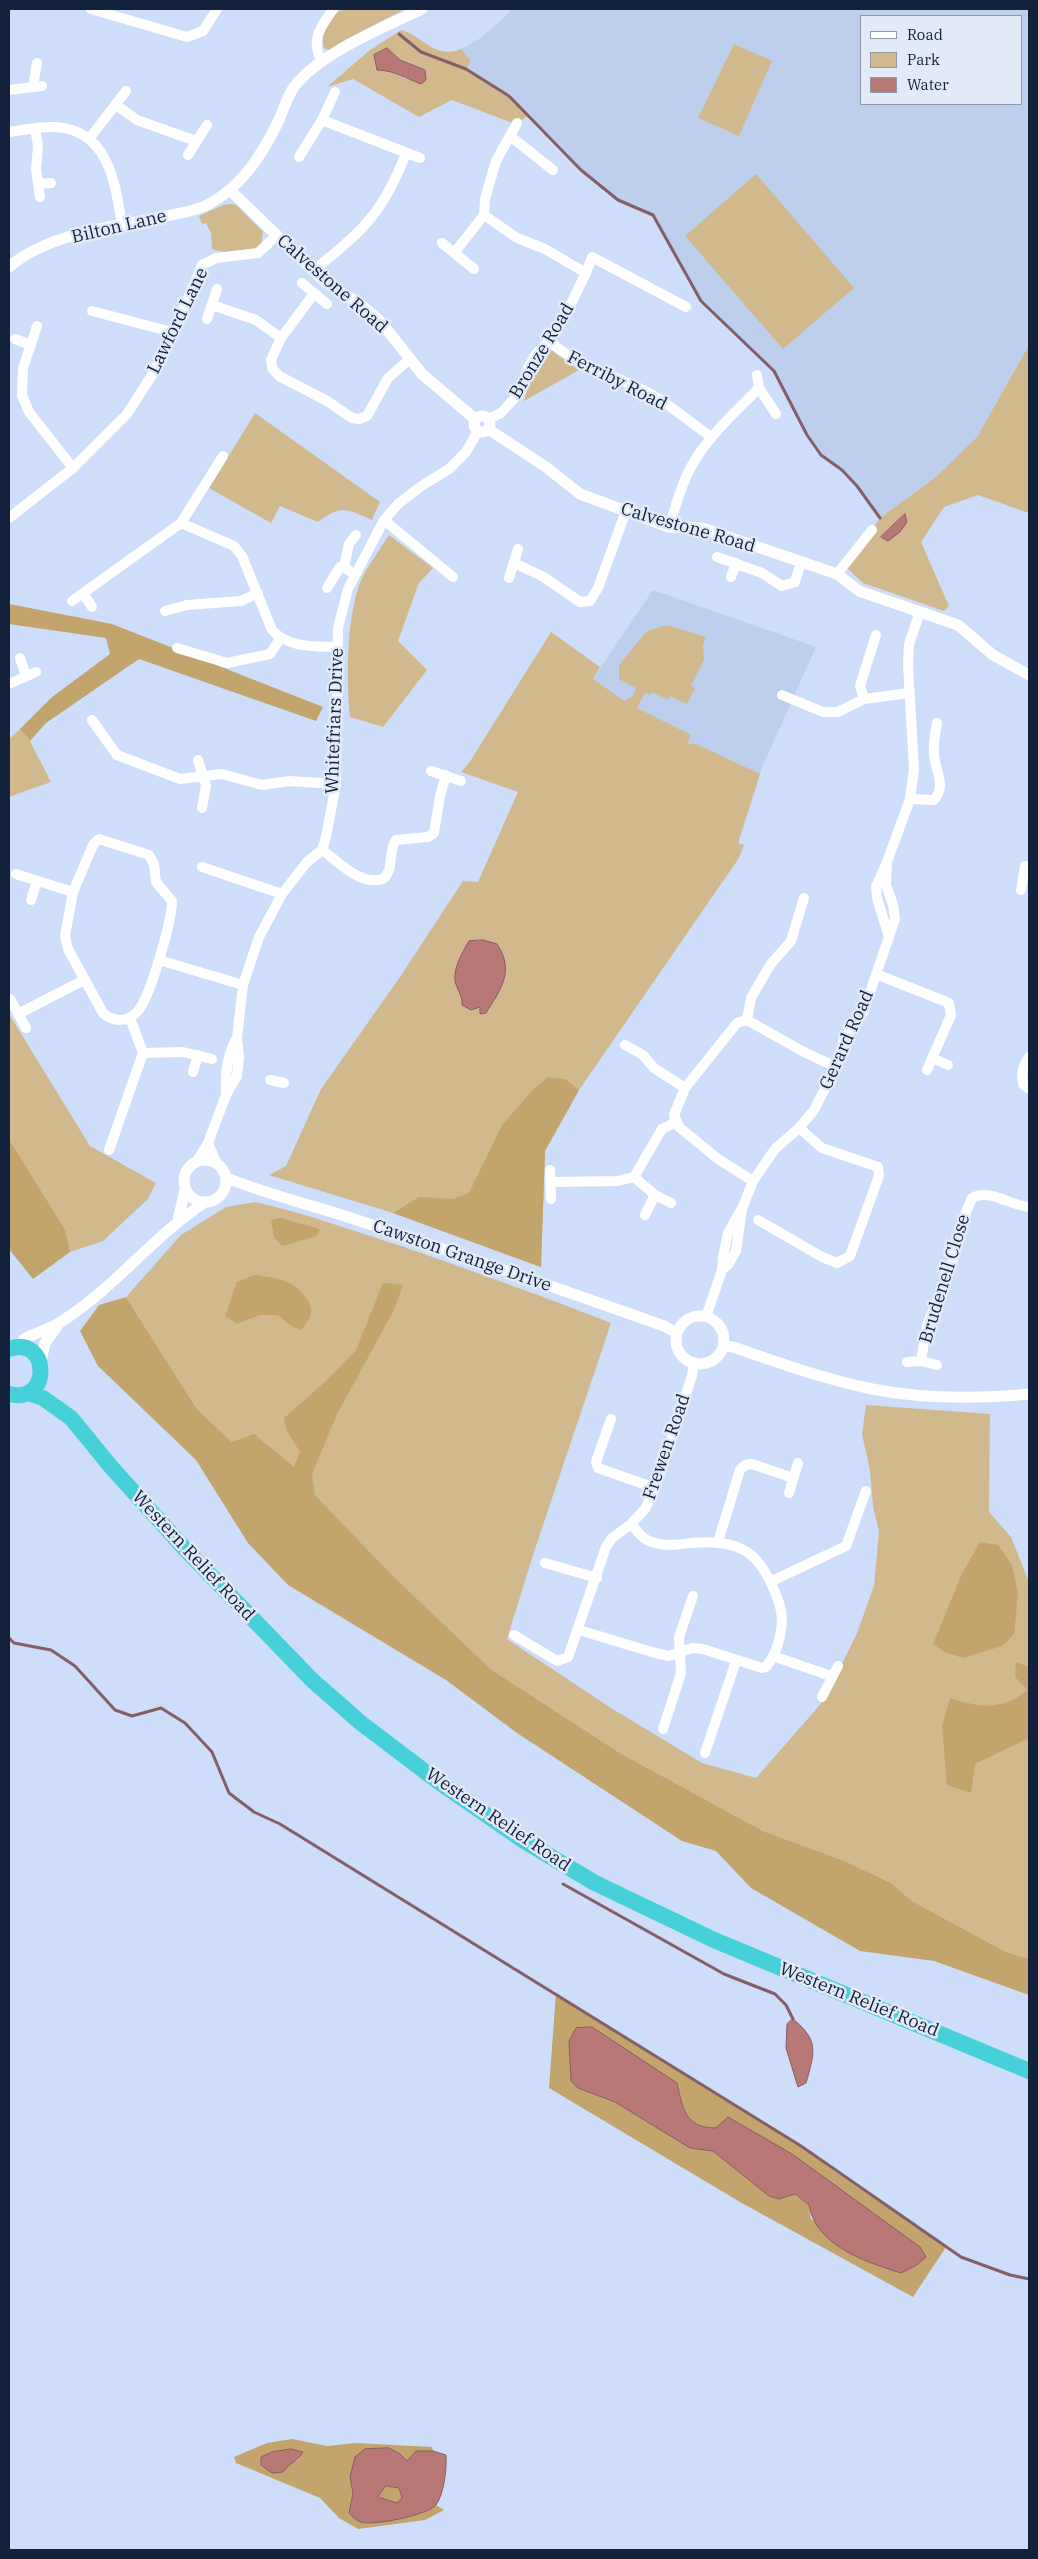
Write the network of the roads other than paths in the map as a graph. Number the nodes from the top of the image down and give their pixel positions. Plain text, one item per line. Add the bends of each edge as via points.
1 (91, 9) edge
2 (216, 9) edge
3 (333, 9) edge
4 (417, 10) edge
5 (322, 62) junction
6 (37, 63) dead end
7 (9, 90) edge
8 (126, 91) dead end
9 (335, 92) dead end
10 (116, 106) junction
11 (322, 120) junction
12 (517, 123) dead end
13 (207, 126) dead end
14 (35, 128) junction
15 (9, 132) edge
16 (510, 136) junction
17 (89, 139) junction
18 (196, 141) junction
19 (406, 154) junction
20 (188, 155) dead end
21 (299, 157) dead end
22 (420, 158) dead end
23 (554, 170) dead end
24 (51, 183) dead end
25 (38, 184) junction
26 (232, 190) junction
27 (40, 197) dead end
28 (484, 215) junction
29 (122, 225) junction
30 (277, 235) junction
31 (442, 243) dead end
32 (454, 253) junction
33 (9, 267) edge
34 (474, 269) dead end
35 (313, 271) junction
36 (586, 273) junction
37 (302, 283) dead end
38 (217, 289) dead end
39 (313, 295) junction
40 (327, 304) dead end
41 (212, 305) junction
42 (686, 307) dead end
43 (92, 311) dead end
44 (207, 318) dead end
45 (37, 326) dead end
46 (172, 332) junction
47 (281, 338) junction
48 (15, 339) dead end
49 (549, 341) junction
50 (31, 345) junction
51 (410, 360) junction
52 (757, 375) dead end
53 (759, 388) junction
54 (776, 414) dead end
55 (485, 427) junction
56 (711, 437) junction
57 (223, 456) dead end
58 (73, 468) junction
59 (626, 511) junction
60 (9, 518) edge
61 (384, 520) junction
62 (181, 523) junction
63 (669, 527) junction
64 (872, 530) dead end
65 (356, 534) dead end
66 (518, 549) dead end
67 (717, 557) dead end
68 (514, 563) junction
69 (736, 563) junction
70 (802, 563) junction
71 (344, 567) junction
72 (837, 574) junction
73 (355, 575) junction
74 (453, 577) dead end
75 (731, 577) dead end
76 (509, 578) dead end
77 (327, 588) dead end
78 (83, 593) junction
79 (258, 593) junction
80 (72, 600) dead end
81 (92, 607) dead end
82 (166, 611) dead end
83 (920, 612) junction
84 (876, 635) dead end
85 (280, 639) junction
86 (177, 648) dead end
87 (337, 648) junction
88 (20, 658) dead end
89 (36, 672) dead end
90 (1029, 675) edge
91 (26, 676) junction
92 (9, 684) edge
93 (909, 693) junction
94 (782, 695) dead end
95 (864, 699) junction
96 (92, 720) dead end
97 (937, 723) dead end
98 (198, 760) dead end
99 (431, 771) dead end
100 (446, 775) junction
101 (203, 777) junction
102 (461, 781) dead end
103 (336, 784) junction
104 (910, 799) junction
105 (202, 808) dead end
106 (322, 850) junction
107 (1029, 866) edge
108 (202, 867) dead end
109 (16, 874) dead end
110 (37, 881) junction
111 (1021, 890) dead end
112 (73, 892) junction
113 (282, 894) junction
114 (804, 898) dead end
115 (31, 900) dead end
116 (159, 960) junction
117 (876, 974) junction
118 (84, 980) junction
119 (242, 985) junction
120 (10, 999) edge
121 (18, 1014) junction
122 (130, 1018) junction
123 (747, 1020) junction
124 (26, 1028) dead end
125 (625, 1044) dead end
126 (143, 1053) junction
127 (198, 1055) junction
128 (1029, 1057) edge
129 (932, 1058) junction
130 (212, 1059) dead end
131 (948, 1065) dead end
132 (836, 1067) junction
133 (927, 1070) dead end
134 (193, 1072) dead end
135 (270, 1080) dead end
136 (284, 1084) dead end
137 (685, 1088) junction
138 (1029, 1089) edge
139 (676, 1122) junction
140 (799, 1128) junction
141 (208, 1143) junction
142 (109, 1150) dead end
143 (197, 1161) junction
144 (216, 1162) junction
145 (550, 1170) dead end
146 (634, 1177) junction
147 (226, 1178) junction
148 (753, 1180) junction
149 (551, 1182) junction
150 (244, 1186) junction
151 (185, 1190) junction
152 (222, 1196) junction
153 (655, 1196) junction
154 (551, 1199) dead end
155 (204, 1203) junction
156 (671, 1203) dead end
157 (1029, 1207) edge
158 (645, 1215) dead end
159 (178, 1220) junction
160 (758, 1220) dead end
161 (706, 1317) junction
162 (59, 1323) junction
163 (677, 1333) junction
164 (722, 1346) junction
165 (14, 1348) edge
166 (921, 1361) junction
167 (907, 1362) dead end
168 (694, 1363) junction
169 (937, 1365) dead end
170 (41, 1369) junction
171 (28, 1393) junction
172 (9, 1394) edge
173 (1029, 1394) edge
174 (71, 1418) junction
175 (610, 1419) dead end
176 (798, 1463) dead end
177 (793, 1478) junction
178 (655, 1488) junction
179 (866, 1491) dead end
180 (789, 1493) dead end
181 (631, 1524) junction
182 (718, 1542) junction
183 (545, 1563) dead end
184 (597, 1578) junction
185 (772, 1581) junction
186 (693, 1596) dead end
187 (579, 1630) junction
188 (514, 1635) dead end
189 (680, 1652) junction
190 (773, 1656) junction
191 (736, 1661) junction
192 (838, 1666) dead end
193 (831, 1676) junction
194 (822, 1697) dead end
195 (663, 1729) dead end
196 (705, 1753) dead end
197 (1029, 2070) edge

1 - 2 street via 187,37 203,31
3 - 5 street via 315,42
4 - 5 street
5 - 26 street via 294,88 266,147
6 - 7 street via 38,86
8 - 10 street
9 - 11 street
10 - 17 street
10 - 18 street via 137,120
11 - 19 street
11 - 21 street
12 - 16 street
13 - 18 street
14 - 15 street
14 - 17 street via 63,128
14 - 25 street
16 - 23 street
16 - 28 street via 496,161
17 - 29 street via 109,164
18 - 20 street
19 - 22 street
19 - 35 street via 395,183 376,214
24 - 25 street
25 - 27 street
26 - 29 street, Bilton Lane via 199,209
26 - 30 street, Calvestone Road
28 - 32 street
28 - 36 street via 517,238 545,249
29 - 33 street, Bilton Lane via 40,248
30 - 35 street, Calvestone Road
30 - 46 street, Lawford Lane via 258,253 216,258 202,266
31 - 32 street
32 - 34 street
35 - 51 street, Calvestone Road via 374,316
36 - 42 street via 592,258
36 - 49 street, Bronze Road
37 - 39 street
38 - 41 street
39 - 40 street
39 - 47 street
41 - 44 street
41 - 47 street via 256,320
43 - 46 street
45 - 50 street
46 - 58 street, Lawford Lane via 152,375 127,414
47 - 51 street via 271,360 272,368 289,382 352,418 367,416 388,378
48 - 50 street
49 - 55 street, Bronze Road via 528,368 522,390
49 - 56 street, Ferriby Road via 567,357 638,387 667,404
50 - 58 street via 23,368 22,395 29,412
51 - 55 street, Calvestone Road via 475,419 474,425
52 - 53 street
53 - 54 street
53 - 56 street
55 - 59 street, Calvestone Road via 580,494
55 - 61 street, Whitefriars Drive via 450,469 420,486
56 - 63 street via 679,492
57 - 62 street
58 - 60 street, Lawford Lane
59 - 63 street, Calvestone Road
59 - 68 street via 598,588 590,601 580,602 542,576
61 - 73 street, Whitefriars Drive
61 - 74 street
62 - 78 street
62 - 79 street via 234,546 242,556
63 - 70 street, Calvestone Road via 702,528
64 - 72 street
65 - 71 street via 349,544
66 - 68 street
67 - 69 street
68 - 76 street
69 - 70 street via 767,575 785,587 794,582
69 - 75 street
70 - 72 street, Calvestone Road
71 - 73 street
71 - 77 street via 340,567
72 - 83 street, Calvestone Road via 859,591
73 - 87 street, Whitefriars Drive via 345,597
78 - 80 street
78 - 81 street
79 - 82 street via 241,601 187,605
79 - 85 street via 272,630
83 - 90 street, Calvestone Road via 958,625 993,655
83 - 93 street, Gerard Road via 909,644
84 - 95 street via 860,686
85 - 86 street via 270,654 227,663
85 - 87 street
87 - 103 street, Whitefriars Drive
88 - 91 street
89 - 91 street
91 - 92 street
93 - 95 street
93 - 104 street, Gerard Road via 914,769
94 - 95 street via 823,712 838,712
96 - 101 street via 117,755 180,779
97 - 104 street via 933,748 940,791 934,800
98 - 101 street
99 - 100 street
100 - 102 street
100 - 106 street via 434,833 428,837 396,840 388,874 383,879 370,880 358,876
101 - 103 street via 222,774 262,785 288,781
101 - 105 street via 206,786
103 - 106 street, Whitefriars Drive
104 - 117 street, Gerard Road via 876,886 889,937
106 - 113 street via 307,862
107 - 111 street via 1026,866
108 - 113 street
109 - 110 street
110 - 112 street
110 - 115 street
112 - 116 street via 99,839 149,854 156,882 172,901
112 - 118 street via 65,936
113 - 119 street via 259,937
114 - 123 street via 791,941 770,965 751,998
116 - 119 street
116 - 122 street via 139,1011
117 - 129 street via 949,1003 951,1015
117 - 132 street, Gerard Road via 863,1013 844,1038
118 - 121 street
118 - 122 street via 110,1019
119 - 141 street via 237,1038 229,1053 225,1078 226,1094
120 - 121 street
121 - 124 street
122 - 126 street
123 - 132 street
123 - 137 street via 737,1023
125 - 137 street
126 - 127 street
126 - 142 street
127 - 130 street
127 - 134 street
128 - 138 street via 1023,1066 1022,1077 1023,1084
129 - 131 street
129 - 133 street
132 - 140 street, Gerard Road via 814,1110
135 - 136 street
137 - 139 street via 674,1114
139 - 146 street via 662,1129
139 - 148 street via 718,1159
140 - 148 street, Gerard Road via 775,1149
140 - 160 street via 822,1148 878,1167 879,1176 850,1256 836,1263
141 - 143 street
141 - 144 street
143 - 144 street
143 - 151 street via 187,1170
144 - 147 street
145 - 149 street
146 - 149 street via 618,1181
146 - 153 street
147 - 150 street, Cawston Grange Drive
147 - 152 street
148 - 161 street, Gerard Road via 728,1233 722,1270
149 - 154 street
150 - 152 street
150 - 163 street, Cawston Grange Drive via 368,1223
151 - 155 street via 193,1199
151 - 159 street
152 - 155 street
153 - 156 street
153 - 158 street
155 - 159 street
157 - 166 street, Brudenell Close via 1018,1207 989,1195 972,1198 950,1268 927,1325
159 - 162 street
161 - 163 street via 692,1317
161 - 164 street via 722,1331
162 - 165 street via 24,1339
162 - 170 street via 45,1343
163 - 168 street via 679,1352
164 - 168 street via 709,1362
164 - 173 street via 804,1372 873,1389 967,1398
165 - 170 highway via 31,1352
166 - 167 street, Brudenell Close
166 - 169 street, Brudenell Close
168 - 178 street, Frewen Road
170 - 171 highway via 38,1384
170 - 174 highway, Western Relief Road
171 - 172 highway via 20,1396
171 - 174 highway, Western Relief Road via 43,1398
174 - 197 highway, Western Relief Road via 184,1548 314,1681 368,1729 514,1834 595,1884 714,1940
175 - 178 street via 596,1462 598,1468
176 - 177 street
177 - 180 street
177 - 182 street via 752,1464 740,1470
178 - 181 street, Frewen Road via 645,1509
179 - 185 street via 846,1546
181 - 182 street via 648,1540 667,1546
181 - 184 street, Frewen Road via 612,1538 606,1547
182 - 185 street via 749,1553 760,1562
183 - 184 street
184 - 187 street, Frewen Road
185 - 190 street via 784,1619
186 - 189 street via 679,1637
187 - 188 street, Frewen Road via 568,1657 557,1661
187 - 189 street via 655,1653 669,1656
189 - 191 street via 703,1649
189 - 195 street via 681,1673
190 - 191 street via 766,1667
190 - 193 street
191 - 196 street
192 - 193 street
193 - 194 street

